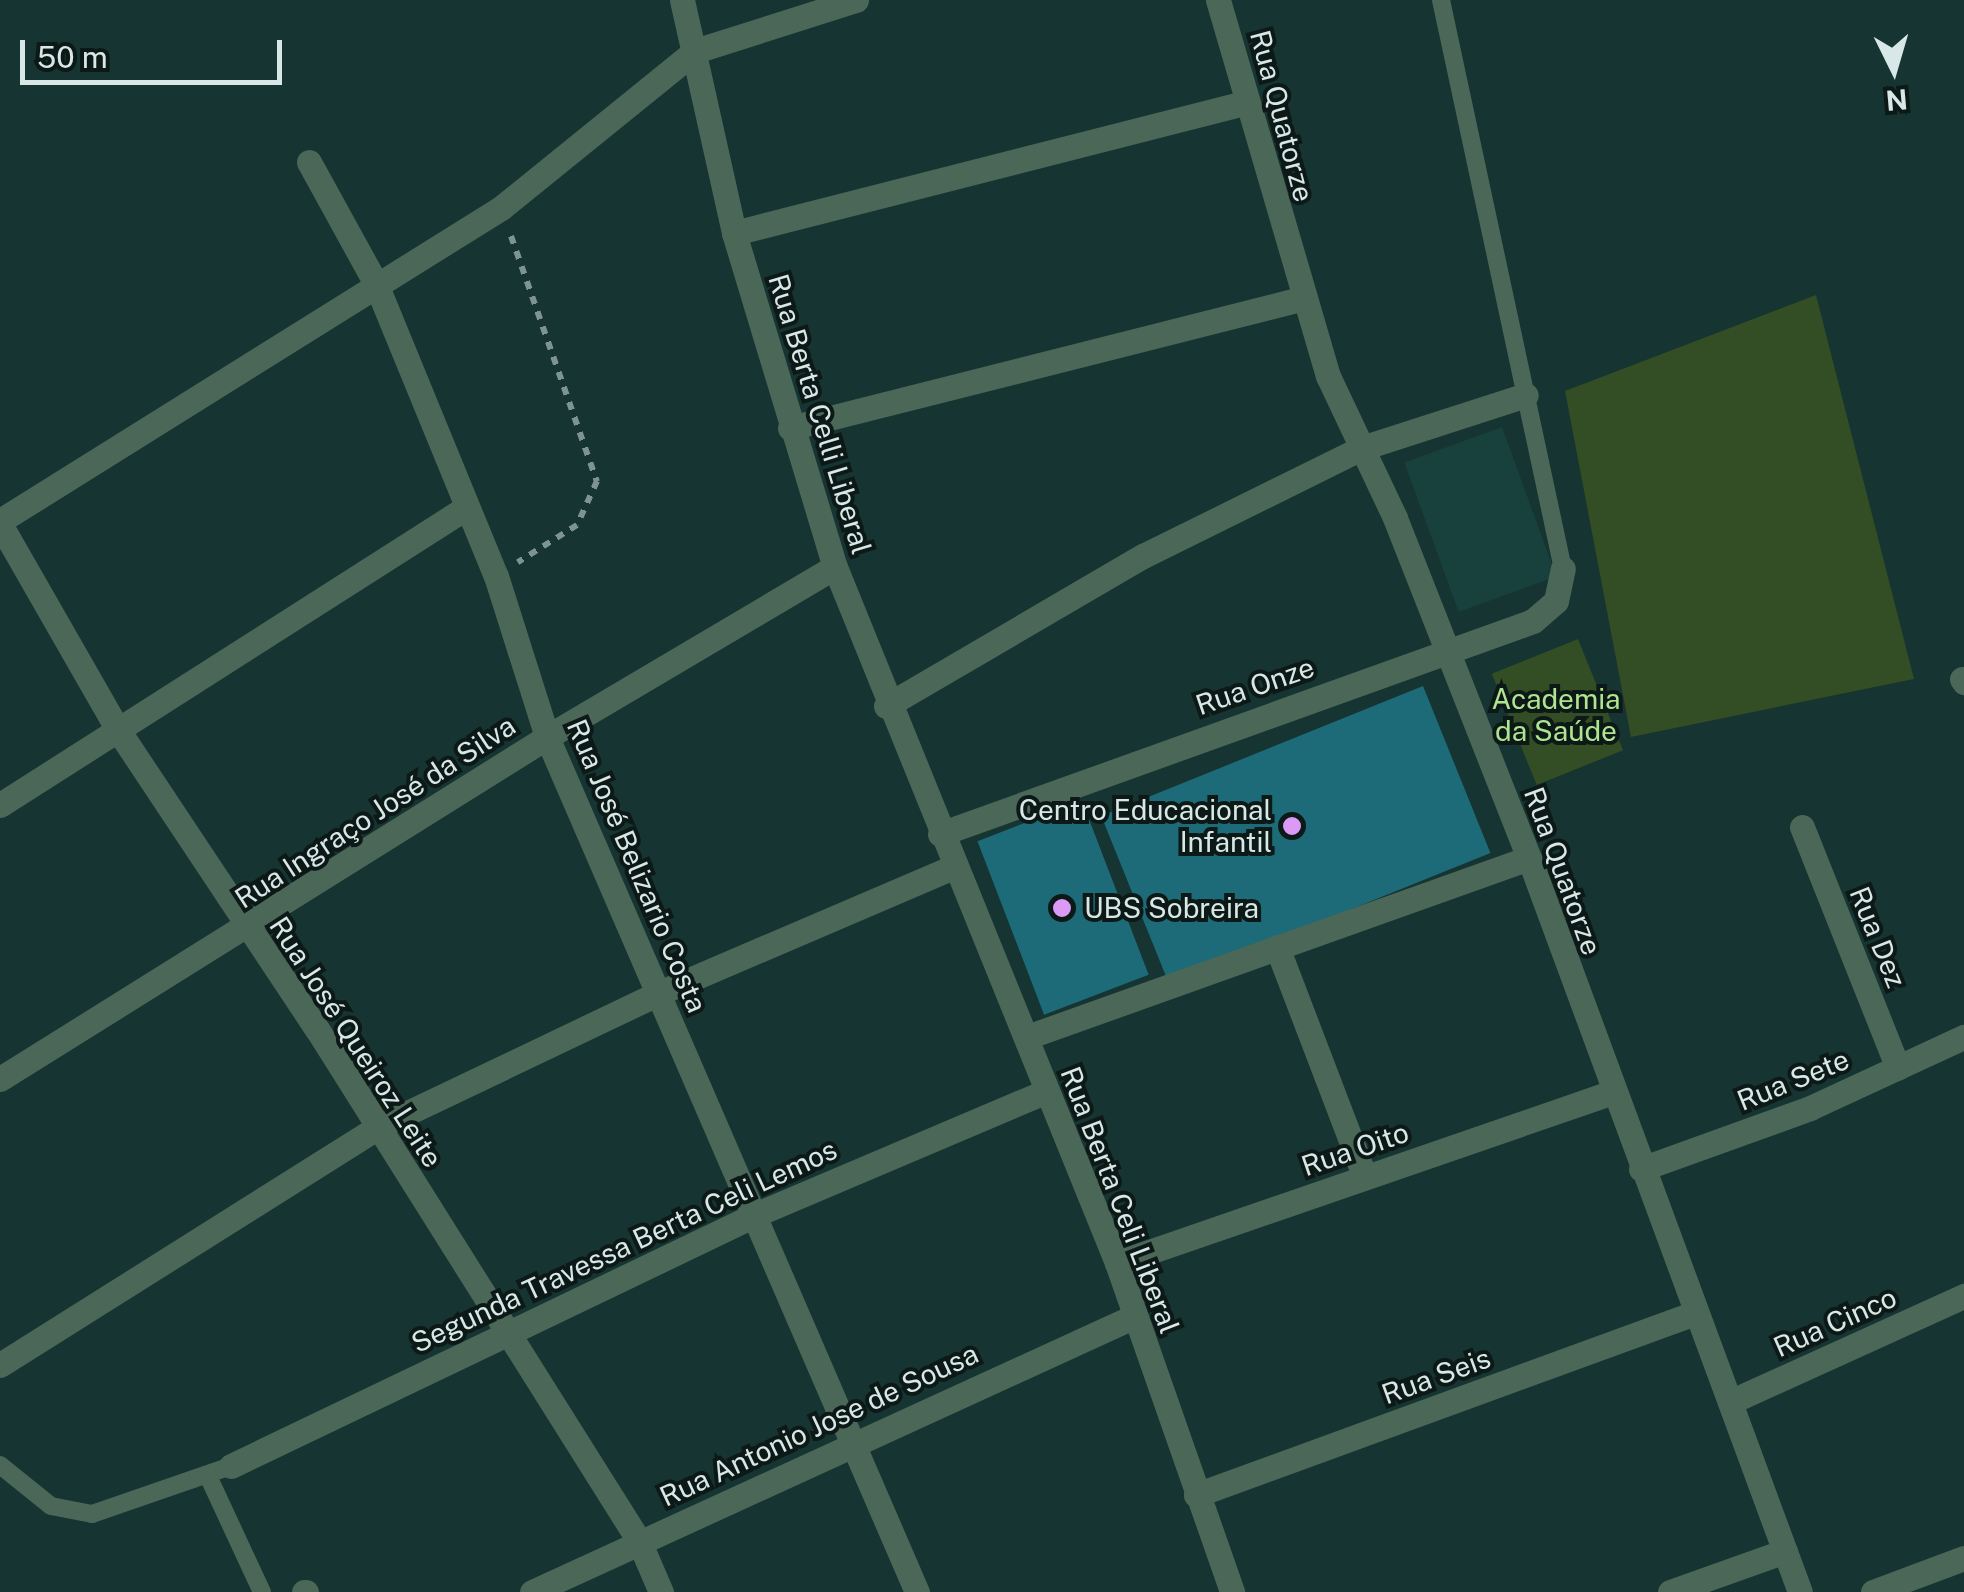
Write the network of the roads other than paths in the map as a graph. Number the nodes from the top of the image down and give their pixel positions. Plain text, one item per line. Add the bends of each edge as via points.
1 (682, 0) edge
2 (856, 0) edge
3 (1218, 0) edge
4 (1441, 0) edge
5 (695, 51) junction
6 (1248, 102) junction
7 (309, 162) dead end
8 (734, 234) junction
9 (376, 284) junction
10 (1301, 300) junction
11 (1526, 395) junction
12 (790, 428) junction
13 (1362, 448) junction
14 (464, 508) junction
15 (0, 523) edge
16 (835, 567) junction
17 (1563, 570) joint
18 (1446, 650) junction
19 (886, 706) junction
20 (118, 730) junction
21 (547, 737) junction
22 (0, 805) edge
23 (1802, 827) dead end
24 (940, 834) junction
25 (1528, 858) junction
26 (955, 866) junction
27 (247, 929) junction
28 (1277, 947) junction
29 (659, 993) junction
30 (1026, 1037) junction
31 (1964, 1037) edge
32 (1898, 1068) junction
33 (0, 1079) edge
34 (1047, 1090) junction
35 (1613, 1092) junction
36 (378, 1127) junction
37 (1641, 1169) junction
38 (1364, 1177) junction
39 (757, 1214) junction
40 (1117, 1264) junction
41 (1964, 1296) edge
42 (1696, 1314) junction
43 (1133, 1317) junction
44 (505, 1333) junction
45 (0, 1365) edge
46 (1730, 1402) junction
47 (854, 1440) junction
48 (0, 1465) edge
49 (220, 1472) junction
50 (1196, 1495) junction
51 (639, 1541) junction
52 (1784, 1551) junction
53 (1964, 1558) edge
54 (262, 1592) edge
55 (532, 1592) edge
56 (661, 1592) edge
57 (918, 1592) edge
58 (1232, 1592) edge
59 (1670, 1592) edge
60 (1800, 1592) edge
61 (1873, 1592) edge

1 - 5 street, Rua Berta Celli Liberal
2 - 5 street
3 - 6 street, Rua Quatorze
4 - 11 lane
5 - 8 street, Rua Berta Celli Liberal
5 - 9 street via 501,208
6 - 8 street
6 - 10 street, Rua Quatorze
7 - 9 street, Rua José Belizario Costa
8 - 12 street, Rua Berta Celli Liberal
9 - 14 street, Rua José Belizario Costa
9 - 15 street
10 - 12 street
10 - 13 street, Rua Quatorze
11 - 13 street
11 - 17 lane
12 - 16 street, Rua Berta Celli Liberal
13 - 18 street, Rua Quatorze
13 - 19 street via 1143,556
14 - 20 street
14 - 21 street, Rua José Belizario Costa via 496,576
15 - 20 street, Rua José Queiroz Leite
16 - 19 street, Rua Berta Celli Liberal
16 - 21 street, Rua Ingraço José da Silva
17 - 18 street, Rua Onze via 1546,612
18 - 24 street, Rua Onze
18 - 25 street, Rua Quatorze
19 - 24 street, Rua Berta Celli Liberal
20 - 22 street
20 - 27 street, Rua José Queiroz Leite
21 - 27 street, Rua Ingraço José da Silva
21 - 29 street, Rua José Belizario Costa
23 - 32 street, Rua Dez
24 - 26 street, Rua Berta Celi Liberal
25 - 28 street
25 - 35 street, Rua Quatorze
26 - 29 street
26 - 30 street, Rua Berta Celi Liberal
27 - 33 street, Rua Ingraço José da Silva
27 - 36 street, Rua José Queiroz Leite
28 - 30 street
28 - 38 street
29 - 36 street
29 - 39 street, Rua José Belizario Costa
30 - 34 street, Rua Berta Celi Liberal
31 - 32 street, Rua Sete
32 - 37 street, Rua Sete
34 - 39 street, Segunda Travessa Berta Celi Lemos
34 - 40 street, Rua Berta Celi Liberal
35 - 37 street, Rua Quatorze
35 - 38 street, Rua Oito
36 - 44 street, Rua José Queiroz Leite
36 - 45 street
37 - 42 street, Rua Quatorze
38 - 40 street, Rua Oito
39 - 44 street, Segunda Travessa Berta Celi Lemos
39 - 47 street, Rua José Belizario Costa
40 - 43 street, Rua Berta Celi Liberal
41 - 46 street, Rua Cinco
42 - 46 street, Rua Quatorze
42 - 50 street, Rua Seis
43 - 47 street, Rua Antonio Jose de Sousa
43 - 50 street, Rua Berta Celi Liberal
44 - 49 street, Segunda Travessa Berta Celi Lemos
44 - 51 street, Rua José Queiroz Leite
46 - 52 street, Rua Quatorze
47 - 51 street, Rua Antonio Jose de Sousa
47 - 57 street, Rua José Belizario Costa
48 - 49 lane via 51,1506 71,1512 117,1510
49 - 54 lane
50 - 58 street, Rua Berta Celi Liberal
51 - 55 street, Rua Antonio Jose de Sousa
51 - 56 street, Rua José Queiroz Leite
52 - 59 street
52 - 60 street, Rua Quatorze
53 - 61 street

